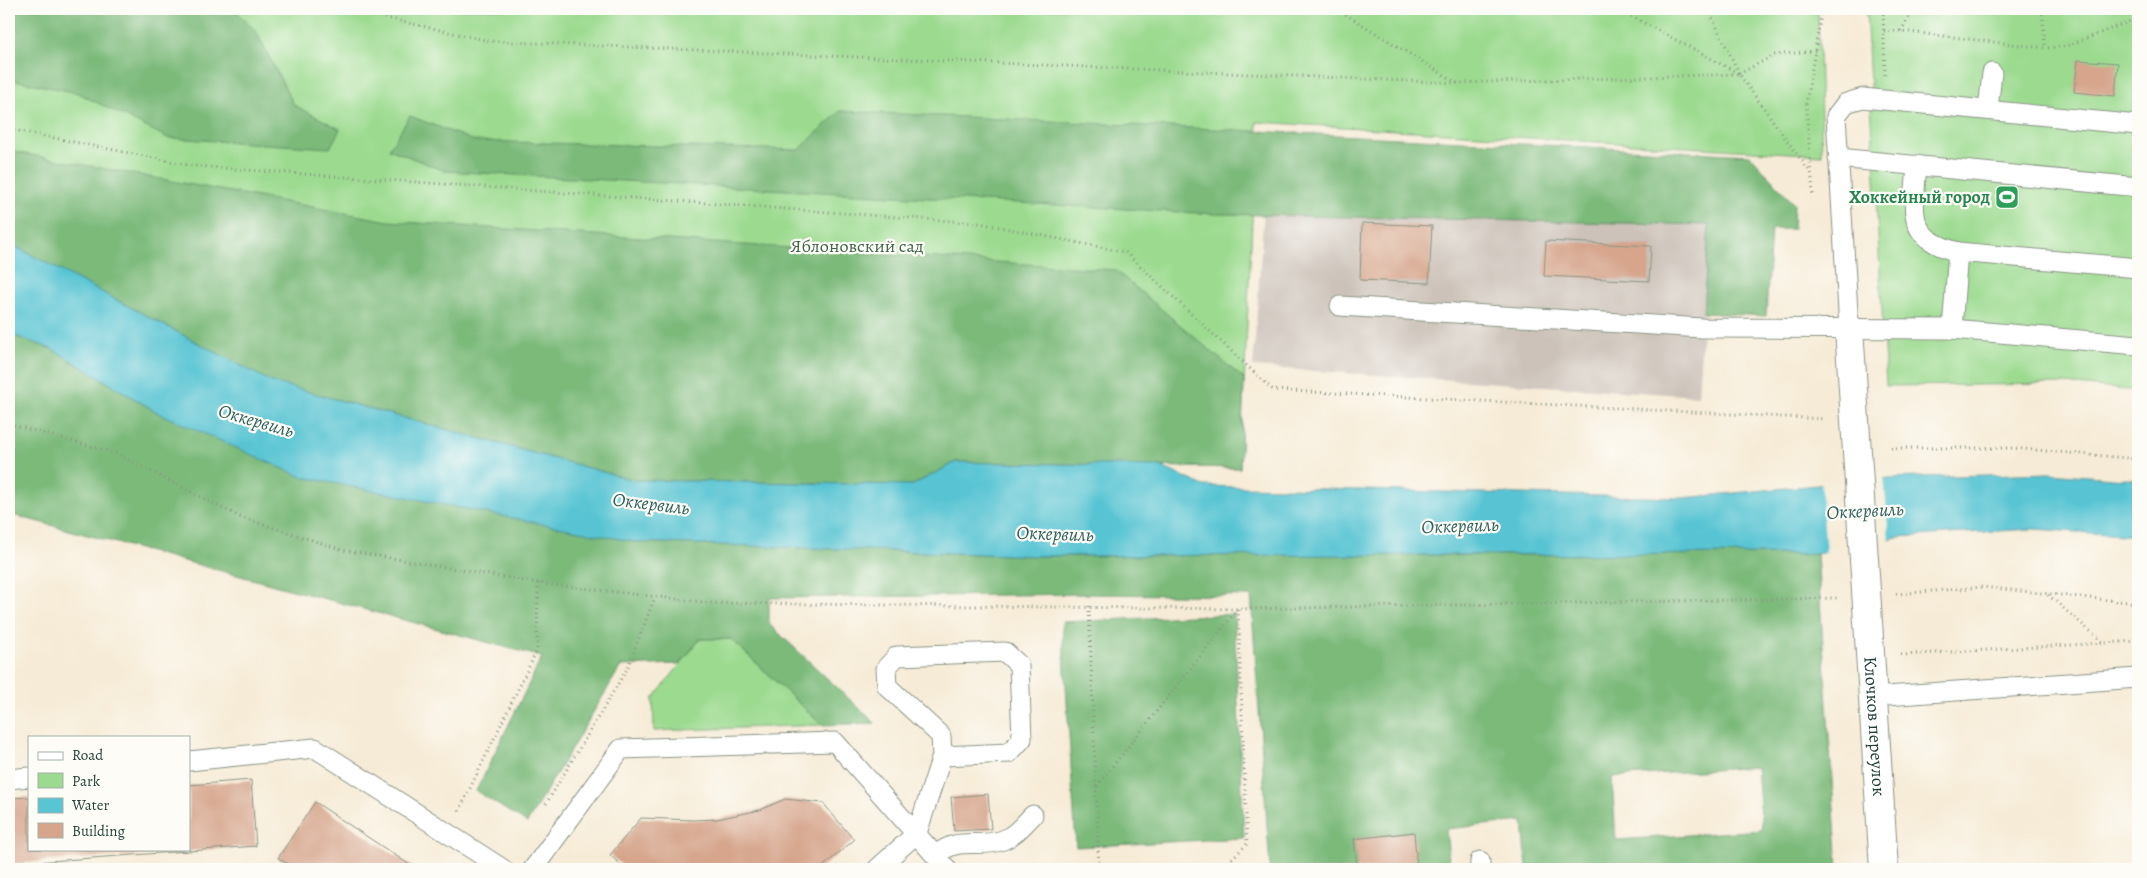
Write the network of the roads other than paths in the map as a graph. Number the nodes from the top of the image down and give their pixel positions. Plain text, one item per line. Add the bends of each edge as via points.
1 (1992, 73) dead end
2 (1988, 110) junction
3 (2138, 125) edge
4 (1838, 158) junction
5 (1917, 165) junction
6 (2138, 187) edge
7 (1958, 252) junction
8 (2138, 268) edge
9 (1340, 306) dead end
10 (1849, 328) junction
11 (1952, 329) junction
12 (2138, 344) edge
13 (2138, 678) edge
14 (1872, 697) junction
15 (942, 756) junction
16 (190, 761) edge
17 (28, 777) edge
18 (9, 779) edge
19 (1033, 815) dead end
20 (917, 833) junction
21 (942, 862) edge
22 (503, 869) edge
23 (533, 869) edge
24 (877, 869) edge
25 (1884, 869) edge

1 - 2 lane
2 - 3 lane
2 - 4 lane via 1863,98 1846,103 1836,116
4 - 5 lane
4 - 10 lane
5 - 6 lane
5 - 7 lane via 1914,220 1924,236 1943,248
7 - 8 lane
7 - 11 lane
9 - 10 lane via 1702,328
10 - 11 lane
10 - 14 street, Клочков переулок
11 - 12 lane
13 - 14 lane
14 - 25 street, Клочков переулок
15 - 15 lane via 941,736 887,686 886,668 897,656 1005,652 1020,666 1022,739 1009,753
15 - 20 lane
16 - 22 lane via 315,748
17 - 18 lane
19 - 21 lane via 1017,832 1000,841 948,846
20 - 21 lane
20 - 23 lane via 834,742 620,749
20 - 24 lane

